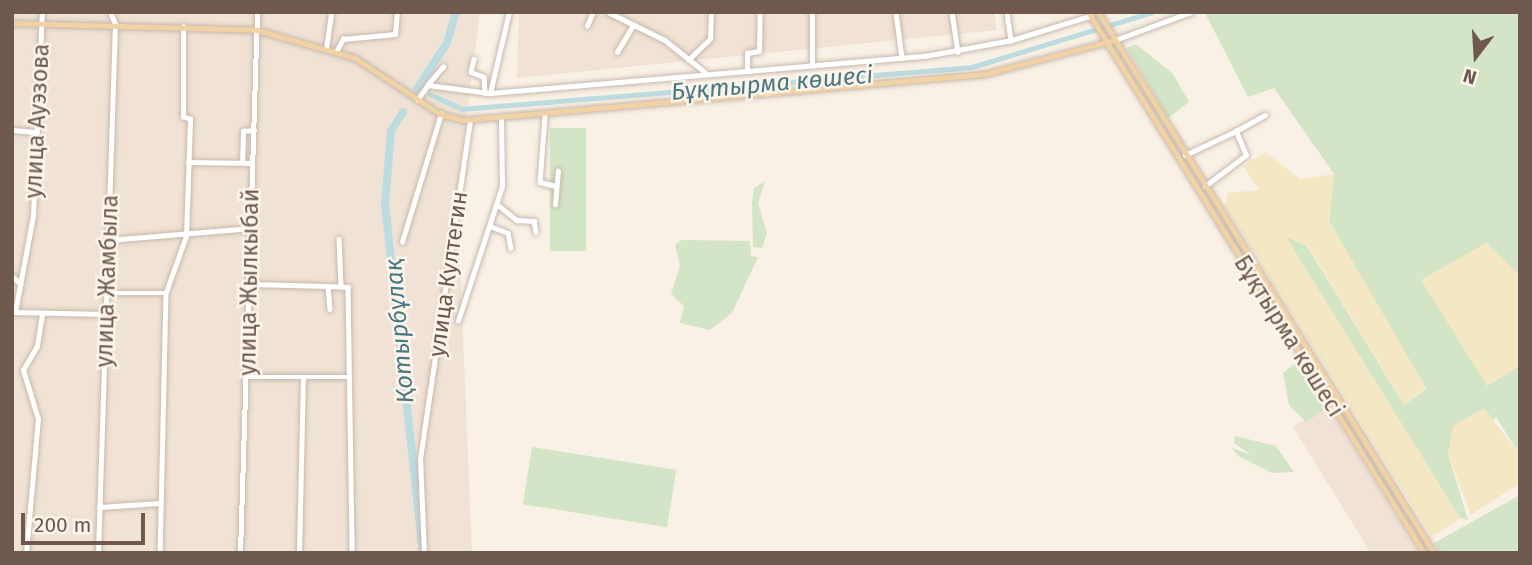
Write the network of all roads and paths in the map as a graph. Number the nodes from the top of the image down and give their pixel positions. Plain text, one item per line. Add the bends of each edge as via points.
1 (42, 12) edge
2 (110, 12) edge
3 (257, 12) edge
4 (331, 12) edge
5 (397, 12) edge
6 (509, 12) edge
7 (593, 12) edge
8 (608, 12) edge
9 (711, 12) edge
10 (760, 12) edge
11 (812, 12) edge
12 (895, 12) edge
13 (952, 12) edge
14 (1007, 12) edge
15 (1098, 12) edge
16 (1191, 12) edge
17 (1090, 16) edge
18 (12, 23) edge
19 (42, 23) junction
20 (115, 24) junction
21 (633, 24) junction
22 (587, 26) dead end
23 (183, 27) junction
24 (257, 30) junction
25 (1113, 38) junction
26 (1011, 41) junction
27 (1106, 44) junction
28 (326, 49) junction
29 (336, 52) junction
30 (617, 52) dead end
31 (958, 52) junction
32 (902, 58) junction
33 (474, 59) dead end
34 (688, 60) junction
35 (812, 65) junction
36 (443, 68) dead end
37 (747, 69) junction
38 (705, 73) junction
39 (427, 85) junction
40 (487, 93) junction
41 (417, 100) junction
42 (440, 114) junction
43 (1265, 115) dead end
44 (545, 116) junction
45 (501, 120) junction
46 (466, 121) junction
47 (1166, 125) junction
48 (1160, 129) junction
49 (12, 130) edge
50 (254, 130) junction
51 (1236, 131) junction
52 (35, 132) junction
53 (1185, 155) junction
54 (188, 162) junction
55 (242, 163) junction
56 (252, 163) junction
57 (558, 171) dead end
58 (556, 186) junction
59 (1205, 187) junction
60 (497, 204) junction
61 (555, 205) dead end
62 (1225, 220) junction
63 (1219, 223) junction
64 (490, 226) junction
65 (252, 228) junction
66 (536, 232) dead end
67 (186, 236) junction
68 (340, 239) dead end
69 (108, 240) junction
70 (402, 242) dead end
71 (511, 248) dead end
72 (12, 276) edge
73 (21, 284) junction
74 (251, 284) junction
75 (341, 285) junction
76 (328, 286) junction
77 (107, 293) junction
78 (166, 293) junction
79 (330, 309) dead end
80 (14, 312) edge
81 (106, 314) junction
82 (42, 316) junction
83 (458, 321) dead end
84 (247, 377) junction
85 (351, 377) junction
86 (303, 378) junction
87 (160, 503) junction
88 (99, 507) junction
89 (1411, 516) junction
90 (1404, 521) junction
91 (26, 553) edge
92 (98, 553) edge
93 (160, 553) edge
94 (240, 553) edge
95 (299, 553) edge
96 (352, 553) edge
97 (424, 553) edge
98 (1424, 553) edge
99 (1434, 553) edge

1 - 19 street, улица Ауэзова
2 - 20 street, улица Жамбыла
3 - 24 street, улица Жылкыбай
4 - 28 street
5 - 29 street via 395,34 343,38
6 - 40 street
7 - 22 street
8 - 21 street
9 - 34 street via 710,39
10 - 37 street via 759,51 745,55
11 - 35 street
12 - 32 street
13 - 31 street
14 - 26 street
15 - 25 main road, Бұқтырма көшесі
16 - 25 street
17 - 26 street
17 - 27 main road, Бұқтырма көшесі
18 - 19 main road
19 - 20 main road
19 - 52 street, улица Ауэзова
20 - 23 main road
20 - 69 street, улица Жамбыла
21 - 30 street
21 - 34 street
23 - 24 main road
23 - 54 street
24 - 28 main road
24 - 50 street, улица Жылкыбай
25 - 27 main road
25 - 47 main road, Бұқтырма көшесі
26 - 31 street
27 - 44 main road via 985,74
27 - 48 main road, Бұқтырма көшесі
28 - 29 main road
29 - 41 main road via 372,67
31 - 32 street
32 - 35 street
33 - 40 street via 471,72 484,77
34 - 38 street
35 - 37 street
36 - 39 street
37 - 38 street
38 - 40 street
39 - 40 street
39 - 41 street
41 - 42 main road
42 - 46 main road
42 - 70 street
43 - 51 street
44 - 45 main road
44 - 58 street via 540,182
45 - 46 main road
45 - 60 street
46 - 97 street, улица Култегин via 420,459
47 - 48 main road
47 - 53 main road, Бұқтырма көшесі
48 - 63 main road, Бұқтырма көшесі
49 - 52 street
50 - 55 street via 243,131
50 - 56 street, улица Жылкыбай
51 - 53 street
51 - 59 street via 1246,155
52 - 73 street, улица Ауэзова via 33,216
53 - 59 main road, Бұқтырма көшесі
54 - 55 street
54 - 67 street
55 - 56 street
56 - 65 street, улица Жылкыбай
57 - 58 street
58 - 61 street
59 - 62 main road, Бұқтырма көшесі
60 - 64 street
60 - 66 street via 517,220 534,221
62 - 63 main road
62 - 89 main road, Бұқтырма көшесі
63 - 90 main road, Бұқтырма көшесі
64 - 71 street via 508,233
64 - 83 street
65 - 67 street
65 - 74 street, улица Жылкыбай
67 - 69 street
67 - 78 street
68 - 75 street
69 - 77 street, улица Жамбыла
72 - 73 street
73 - 80 street, улица Ауэзова
74 - 76 street
74 - 84 street, улица Жылкыбай
75 - 76 street
75 - 85 street via 347,293
76 - 79 street
77 - 78 street
77 - 81 street, улица Жамбыла
78 - 87 street
80 - 82 street
81 - 82 street
81 - 88 street, улица Жамбыла
82 - 91 street via 37,346 23,370 38,419
84 - 86 street
84 - 94 street, улица Жылкыбай
85 - 86 street
85 - 96 street
86 - 95 street
87 - 88 street
87 - 93 street
88 - 92 street, улица Жамбыла
89 - 90 main road
89 - 99 main road, Бұқтырма көшесі
90 - 98 main road, Бұқтырма көшесі

